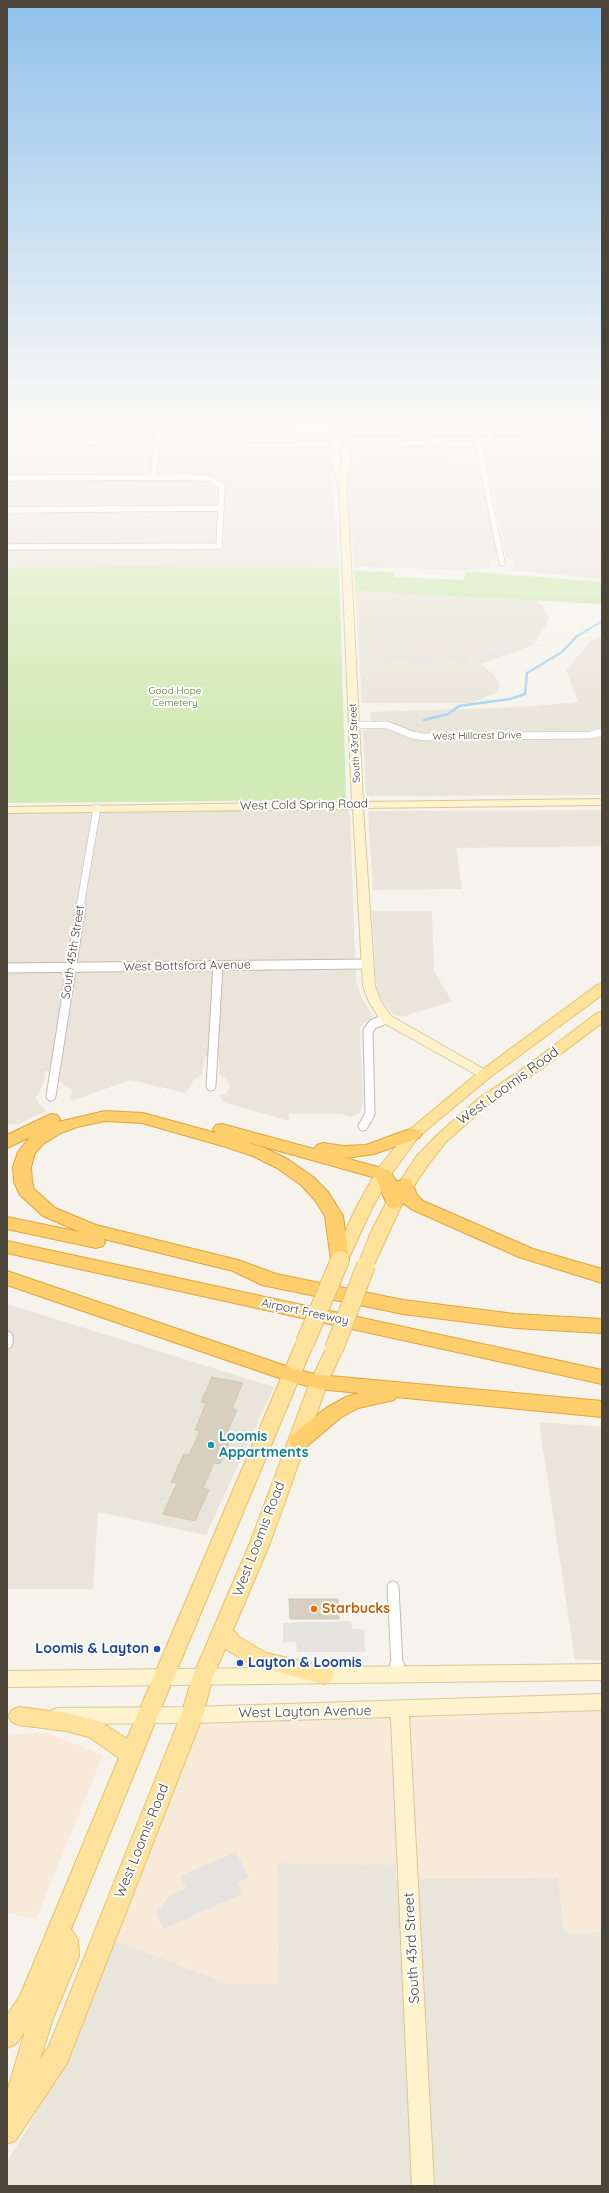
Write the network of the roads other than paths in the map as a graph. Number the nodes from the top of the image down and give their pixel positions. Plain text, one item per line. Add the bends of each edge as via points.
1 (220, 523) edge
2 (345, 523) edge
3 (494, 523) edge
4 (7, 547) edge
5 (502, 563) dead end
6 (354, 724) junction
7 (602, 732) edge
8 (602, 802) edge
9 (359, 805) junction
10 (98, 808) junction
11 (7, 810) edge
12 (366, 964) junction
13 (218, 966) junction
14 (7, 968) edge
15 (70, 968) junction
16 (602, 988) edge
17 (602, 1016) edge
18 (386, 1019) junction
19 (530, 1041) junction
20 (484, 1075) junction
21 (506, 1085) junction
22 (210, 1086) dead end
23 (51, 1096) dead end
24 (468, 1114) junction
25 (363, 1126) dead end
26 (414, 1134) junction
27 (258, 1138) junction
28 (7, 1142) edge
29 (383, 1174) junction
30 (405, 1184) junction
31 (394, 1203) junction
32 (7, 1223) edge
33 (7, 1247) edge
34 (340, 1260) junction
35 (602, 1276) edge
36 (7, 1278) edge
37 (272, 1280) junction
38 (602, 1326) edge
39 (7, 1337) edge
40 (7, 1343) edge
41 (292, 1375) junction
42 (602, 1377) edge
43 (319, 1382) junction
44 (414, 1392) junction
45 (602, 1409) edge
46 (299, 1441) junction
47 (393, 1587) dead end
48 (222, 1632) junction
49 (602, 1672) edge
50 (324, 1675) junction
51 (398, 1675) junction
52 (163, 1676) junction
53 (203, 1676) junction
54 (7, 1679) edge
55 (602, 1702) edge
56 (400, 1709) junction
57 (192, 1714) junction
58 (147, 1715) junction
59 (13, 1716) edge
60 (131, 1755) junction
61 (59, 1931) junction
62 (7, 2036) edge
63 (10, 2127) edge
64 (423, 2186) edge

1 - 4 street via 219,546
2 - 6 main road, South 43rd Street
3 - 5 street
6 - 7 street, West Hillcrest Drive via 387,725 424,737 591,735
6 - 9 main road, South 43rd Street
8 - 9 main road, West Cold Spring Road
9 - 10 main road, West Cold Spring Road
9 - 12 main road, South 43rd Street
10 - 11 main road, West Cold Spring Road
10 - 15 street, South 45th Street
12 - 13 street, West Bottsford Avenue
12 - 18 main road, South 43rd Street via 369,986
13 - 15 street, West Bottsford Avenue
13 - 22 street
14 - 15 street, West Bottsford Avenue
15 - 23 street, South 45th Street
16 - 19 main road, West Loomis Road
17 - 21 main road, West Loomis Road via 536,1066
18 - 20 main road, South 43rd Street
18 - 25 street via 373,1024 368,1031 370,1114
19 - 20 main road, West Loomis Road
19 - 21 main road via 510,1067 504,1080
20 - 24 main road via 488,1086
20 - 26 main road, West Loomis Road
21 - 24 main road, West Loomis Road
24 - 30 main road, West Loomis Road via 428,1154
26 - 27 highway via 380,1147 344,1152
26 - 29 main road, West Loomis Road
27 - 28 highway via 168,1114 104,1107 55,1117
27 - 29 highway
29 - 31 highway via 389,1184
29 - 34 main road, West Loomis Road
30 - 31 main road, West Loomis Road
30 - 35 highway via 409,1198 417,1205 526,1253
31 - 43 main road, West Loomis Road, bridge via 379,1232
32 - 37 highway, Airport Freeway
33 - 42 highway, Airport Freeway
34 - 37 highway via 334,1216 322,1196 296,1172 259,1152 149,1120 105,1116 89,1118 55,1129 37,1140 27,1152 22,1167 22,1182 26,1191 49,1212 91,1230 238,1266
34 - 41 main road, West Loomis Road, bridge
36 - 41 highway
37 - 38 highway, Airport Freeway via 403,1307 515,1321
39 - 40 street
41 - 43 highway
41 - 52 main road, West Loomis Road
43 - 44 highway
43 - 46 main road, West Loomis Road
44 - 45 highway
44 - 46 highway via 377,1396 353,1402 334,1413
46 - 48 main road, West Loomis Road
47 - 51 street
48 - 50 main road via 232,1643 261,1660
48 - 53 main road, West Loomis Road
49 - 51 main road
50 - 51 main road
50 - 53 main road
52 - 53 main road
52 - 54 main road
52 - 58 main road, West Loomis Road
53 - 57 main road, West Loomis Road
55 - 56 main road, West Layton Avenue
56 - 57 main road, West Layton Avenue
56 - 64 main road, South 43rd Street
57 - 58 main road, West Layton Avenue
57 - 63 main road, West Loomis Road via 58,2054
58 - 59 main road, West Layton Avenue
58 - 60 main road, West Loomis Road
59 - 60 main road via 66,1722 94,1729
60 - 61 main road, West Loomis Road
61 - 62 main road, West Loomis Road via 29,2004
61 - 63 main road via 66,1940 66,1956 41,2018

